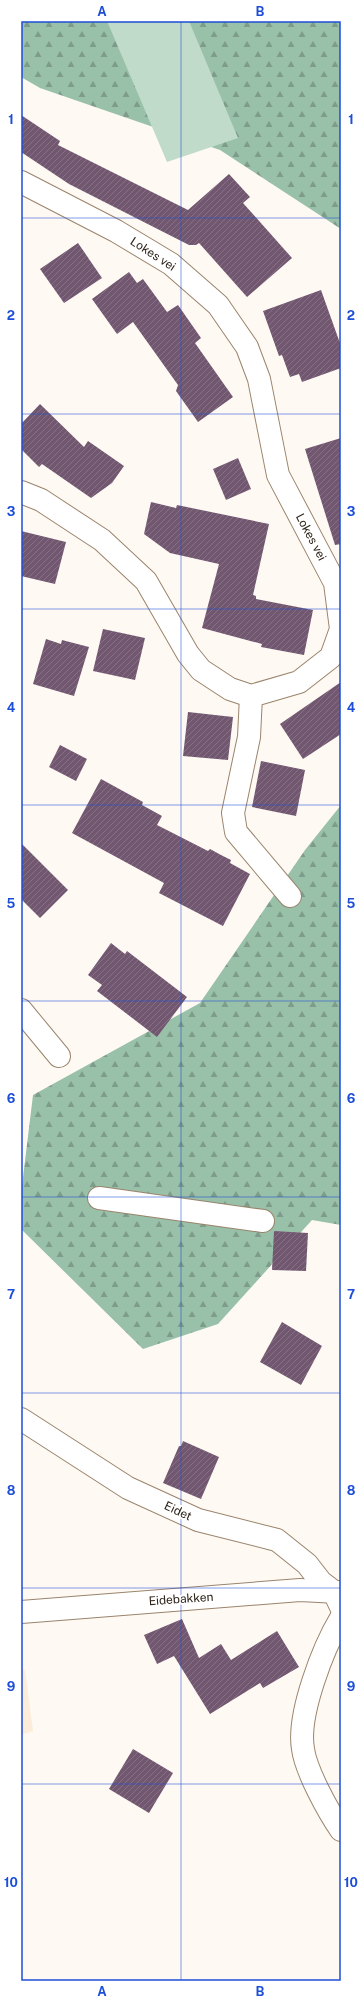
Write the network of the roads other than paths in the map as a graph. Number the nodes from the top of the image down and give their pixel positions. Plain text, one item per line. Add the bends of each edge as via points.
1 (21, 182) edge
2 (21, 492) edge
3 (251, 696) junction
4 (290, 896) dead end
5 (21, 1010) edge
6 (59, 1056) dead end
7 (98, 1198) dead end
8 (263, 1221) dead end
9 (21, 1419) edge
10 (339, 1597) edge
11 (21, 1612) edge
12 (341, 1618) edge
13 (341, 1830) edge

1 - 3 street, Lokes vei via 116,231 171,264 218,305 247,347 259,379 278,475 335,583 341,629 331,657 299,682
2 - 3 street via 41,500 102,540 146,581 188,654 201,670 230,689
3 - 4 street via 249,737 233,813 236,832
5 - 6 street
7 - 8 street
9 - 10 street, Eidet via 128,1488 198,1520 277,1540 307,1564 321,1582
10 - 11 street, Eidebakken via 300,1590
12 - 13 street via 319,1664 302,1725 302,1750 311,1774

